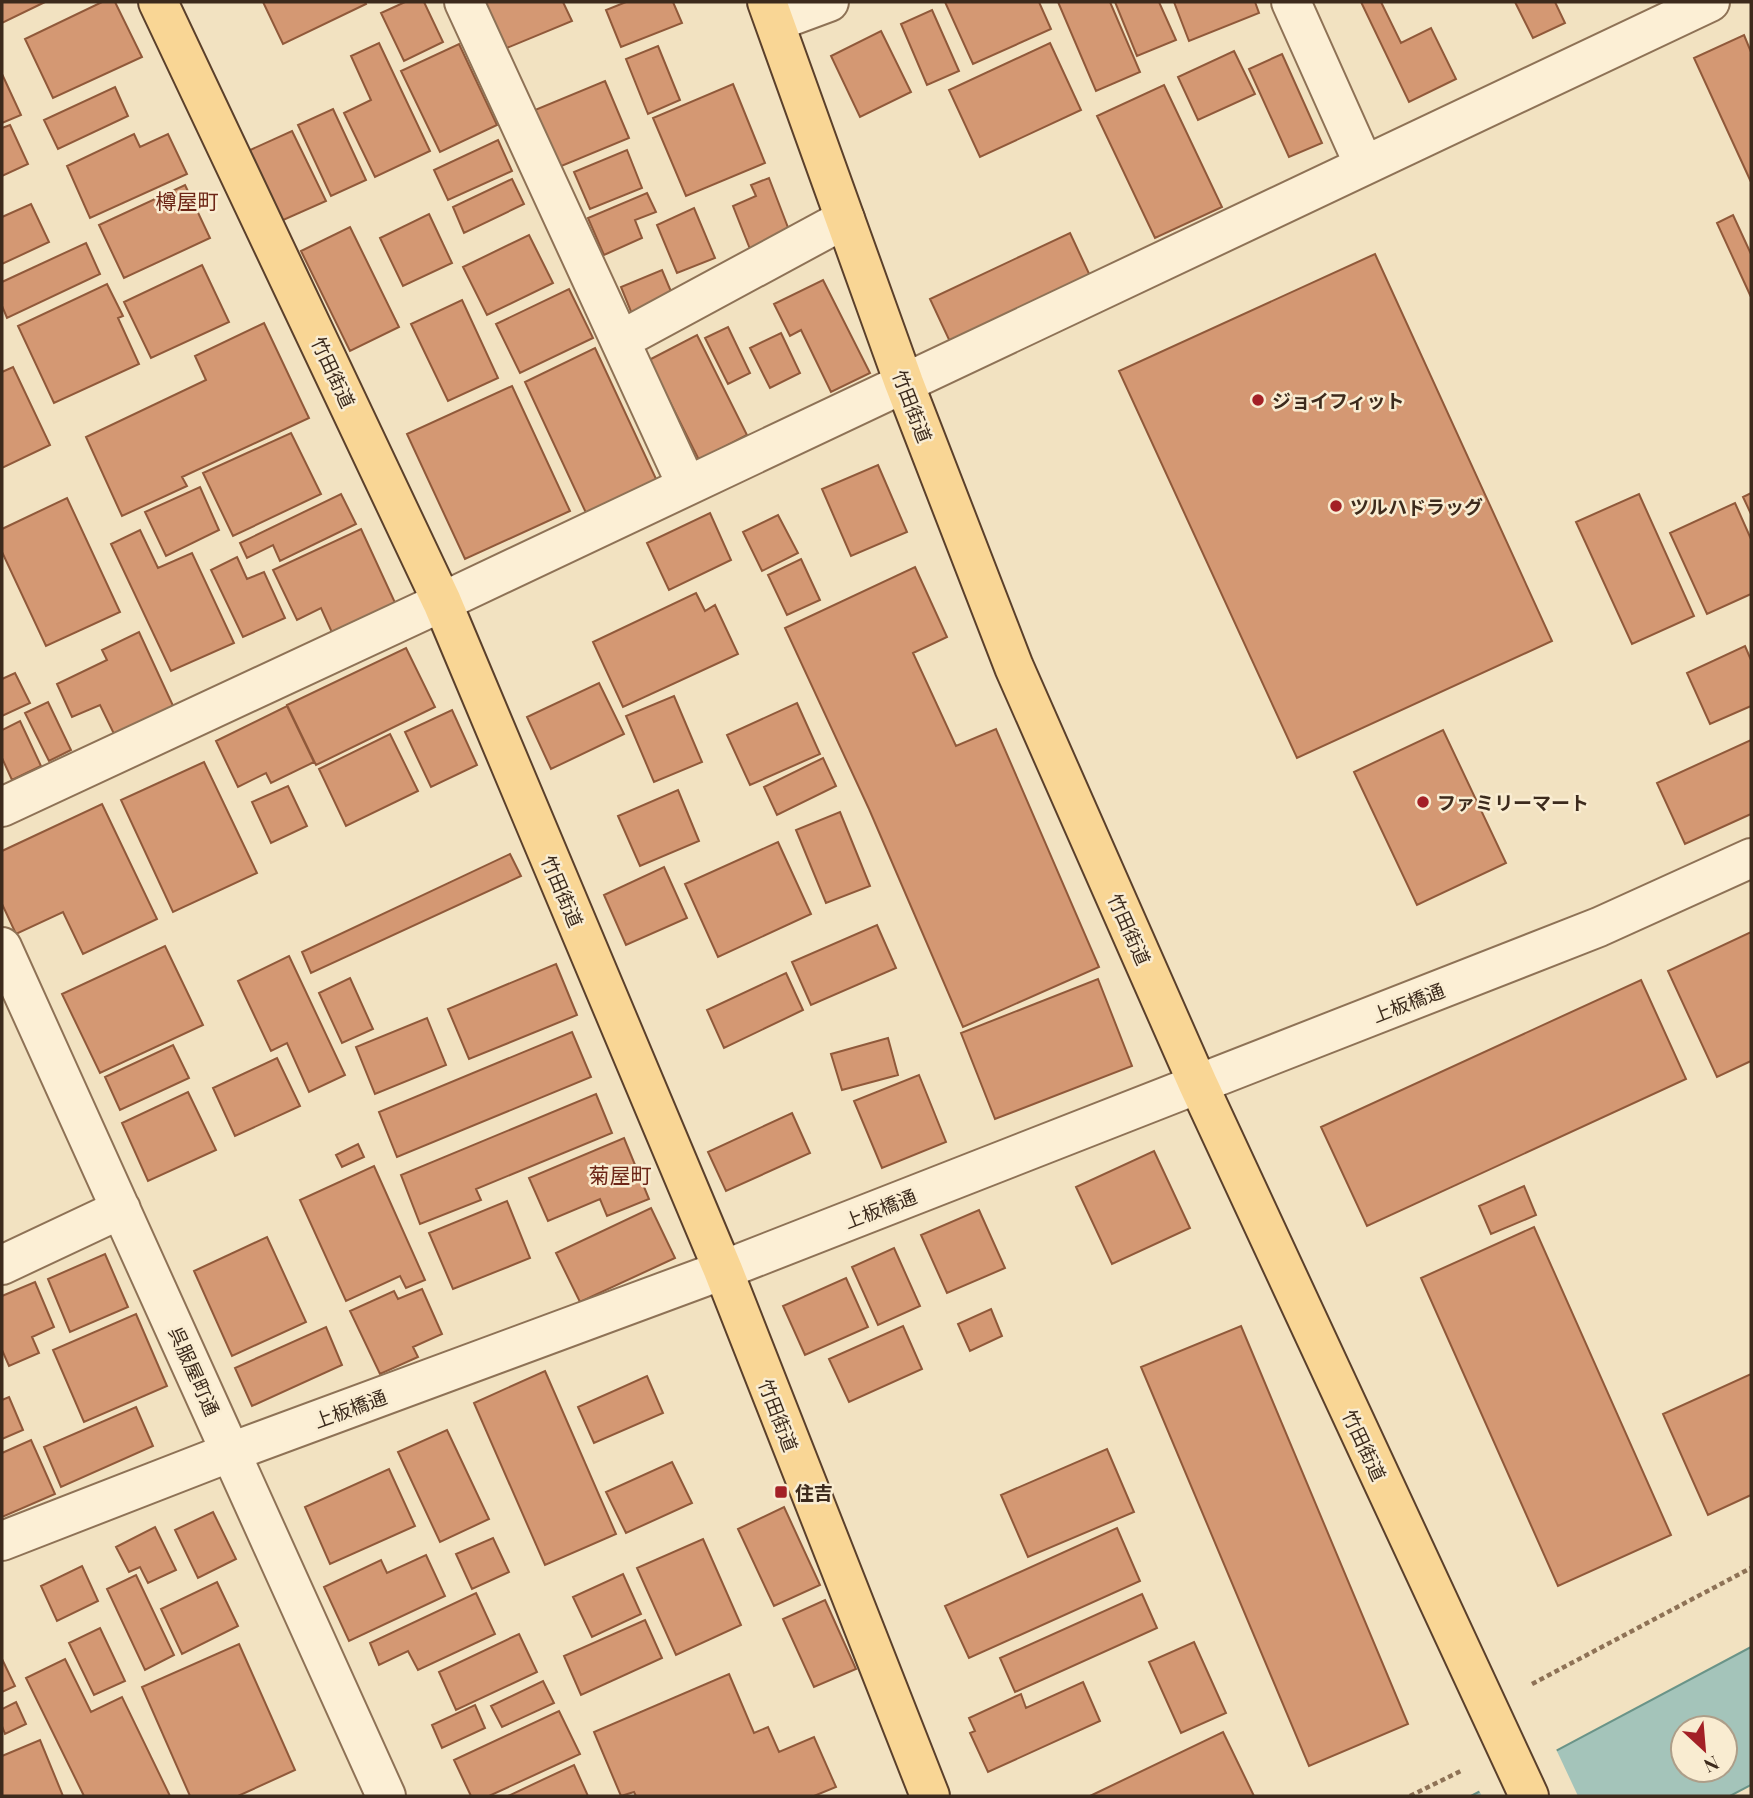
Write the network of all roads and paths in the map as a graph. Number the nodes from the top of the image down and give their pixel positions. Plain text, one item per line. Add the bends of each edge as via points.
1 (158, 2) edge
2 (464, 2) edge
3 (829, 2) edge
4 (1291, 2) edge
5 (1710, 2) edge
6 (771, 12) edge
7 (1364, 165) junction
8 (845, 219) junction
9 (621, 340) junction
10 (904, 383) junction
11 (687, 486) junction
12 (442, 602) junction
13 (2, 807) edge
14 (1751, 858) edge
15 (2, 947) edge
16 (1198, 1084) junction
17 (121, 1209) junction
18 (2, 1265) edge
19 (723, 1269) junction
20 (231, 1452) junction
21 (2, 1541) edge
22 (1751, 1568) edge
23 (1489, 1707) junction
24 (1463, 1770) dead end
25 (386, 1796) edge
26 (930, 1796) edge
27 (1410, 1796) edge
28 (1530, 1796) edge

1 - 12 main road, 竹田街道
2 - 9 street
3 - 6 street
4 - 7 street
5 - 7 street
6 - 8 main road, 竹田街道
7 - 10 street
8 - 9 street
8 - 10 main road, 竹田街道
9 - 11 street
10 - 11 street
10 - 16 main road, 竹田街道 via 1014,667
11 - 12 street
12 - 13 street
12 - 19 main road, 竹田街道
14 - 16 street, 上板橋通 via 1599,927
15 - 17 street, 呉服屋町通
16 - 19 street, 上板橋通
16 - 23 main road, 竹田街道
17 - 18 street
17 - 20 street, 呉服屋町通
19 - 20 street, 上板橋通
19 - 26 main road, 竹田街道
20 - 21 street, 上板橋通
20 - 25 street, 呉服屋町通
22 - 23 path
23 - 28 main road, 竹田街道
24 - 27 path

